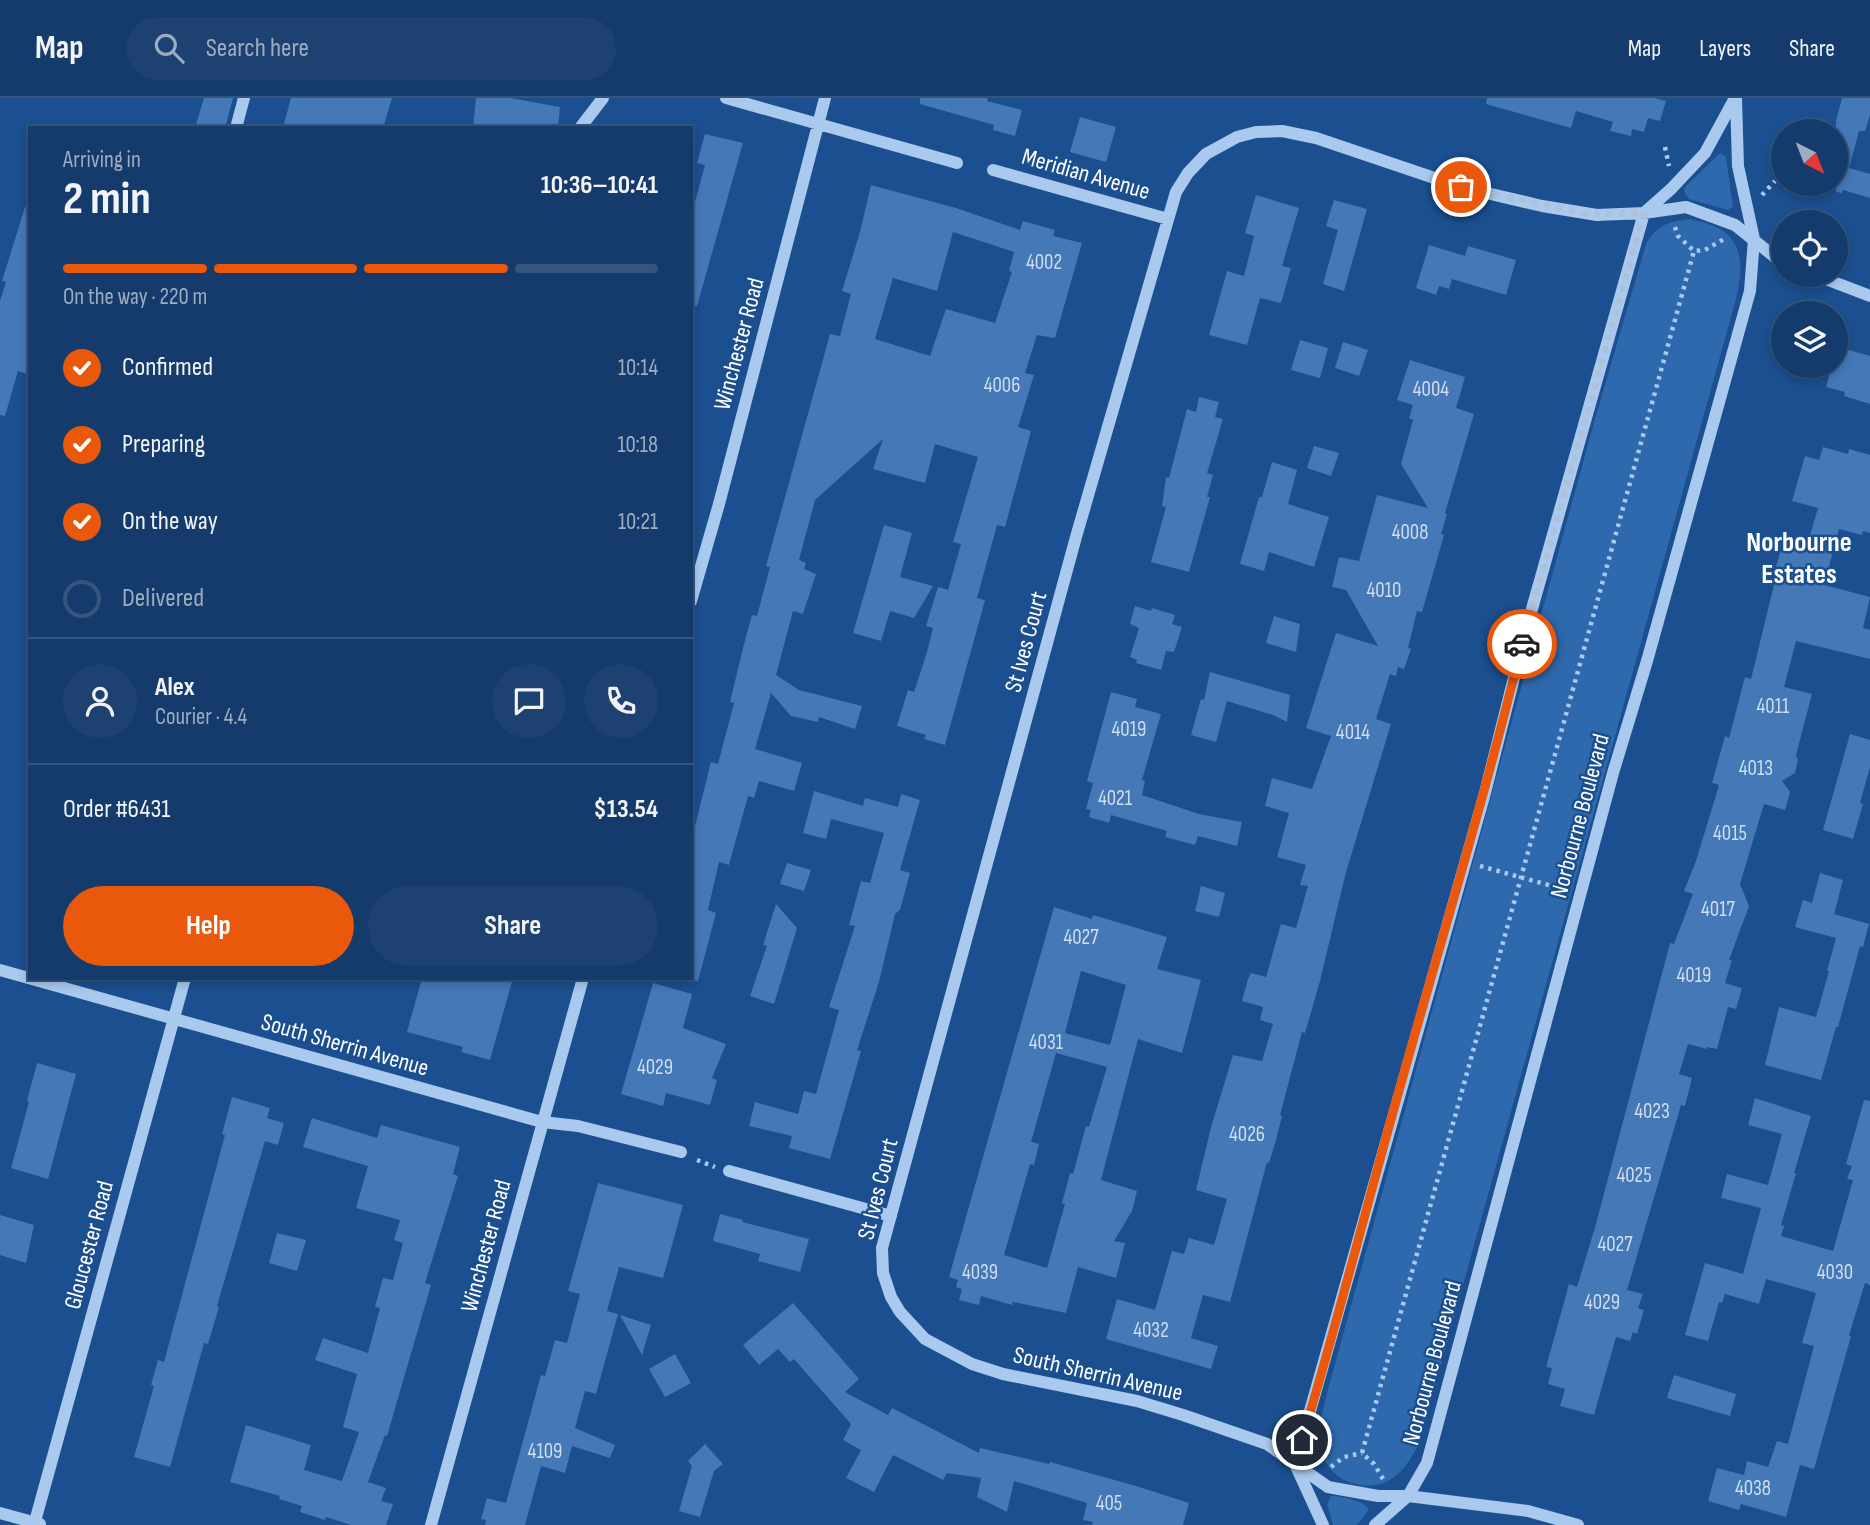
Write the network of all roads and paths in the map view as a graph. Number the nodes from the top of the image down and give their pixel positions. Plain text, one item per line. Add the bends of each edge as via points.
1 (244, 98) edge
2 (603, 98) edge
3 (726, 98) edge
4 (825, 98) edge
5 (1736, 98) edge
6 (818, 125) junction
7 (237, 126) edge
8 (582, 126) edge
9 (957, 163) dead end
10 (993, 170) dead end
11 (1644, 213) junction
12 (1168, 219) junction
13 (1674, 223) dead end
14 (1727, 235) dead end
15 (1754, 239) junction
16 (1694, 251) junction
17 (1771, 254) edge
18 (1846, 287) edge
19 (1870, 296) edge
20 (693, 594) edge
21 (1465, 861) junction
22 (1521, 877) junction
23 (1580, 894) junction
24 (0, 970) edge
25 (28, 978) edge
26 (36, 980) edge
27 (184, 980) edge
28 (582, 980) edge
29 (174, 1019) junction
30 (542, 1122) junction
31 (681, 1152) joint
32 (729, 1171) joint
33 (891, 1216) junction
34 (900, 1312) joint
35 (1362, 1453) junction
36 (1295, 1464) junction
37 (1331, 1467) dead end
38 (1384, 1482) dead end
39 (1408, 1496) junction
40 (0, 1513) edge
41 (37, 1524) edge
42 (431, 1525) edge
43 (1323, 1525) edge
44 (1375, 1525) edge
45 (1578, 1525) edge

1 - 7 street
2 - 8 street
3 - 6 street
4 - 6 street, Winchester Road
5 - 11 street, Norbourne Boulevard via 1705,153
5 - 15 street, Norbourne Boulevard via 1738,166
6 - 9 street
6 - 20 street, Winchester Road
10 - 12 street, Meridian Avenue
11 - 12 street, St Ives Court via 1597,215 1542,206 1461,187 1282,131 1237,137 1206,154 1176,192
11 - 15 street via 1686,207 1721,218
11 - 21 street
12 - 33 street, St Ives Court via 1076,537
13 - 16 path via 1678,236
14 - 16 path via 1705,250
15 - 17 street
15 - 23 street, Norbourne Boulevard via 1750,291
16 - 22 path
18 - 19 street
21 - 22 path
21 - 36 street
22 - 23 path
22 - 35 path
23 - 39 street, Norbourne Boulevard via 1427,1463
24 - 25 street, South Sherrin Avenue
26 - 29 street, South Sherrin Avenue
27 - 29 street, Gloucester Road
28 - 30 street, Winchester Road
29 - 30 street, South Sherrin Avenue
29 - 41 street, Gloucester Road
30 - 31 street, South Sherrin Avenue via 578,1126
30 - 42 street, Winchester Road
31 - 32 path
32 - 33 street
33 - 34 street, St Ives Court via 882,1248 883,1273
34 - 36 street, South Sherrin Avenue via 925,1339 972,1364 1137,1401 1267,1444
35 - 37 path via 1344,1457
35 - 38 path
36 - 39 street, South Sherrin Avenue via 1328,1487
36 - 43 street
39 - 44 street, Norbourne Boulevard
39 - 45 street, South Sherrin Avenue via 1528,1511
40 - 41 street

